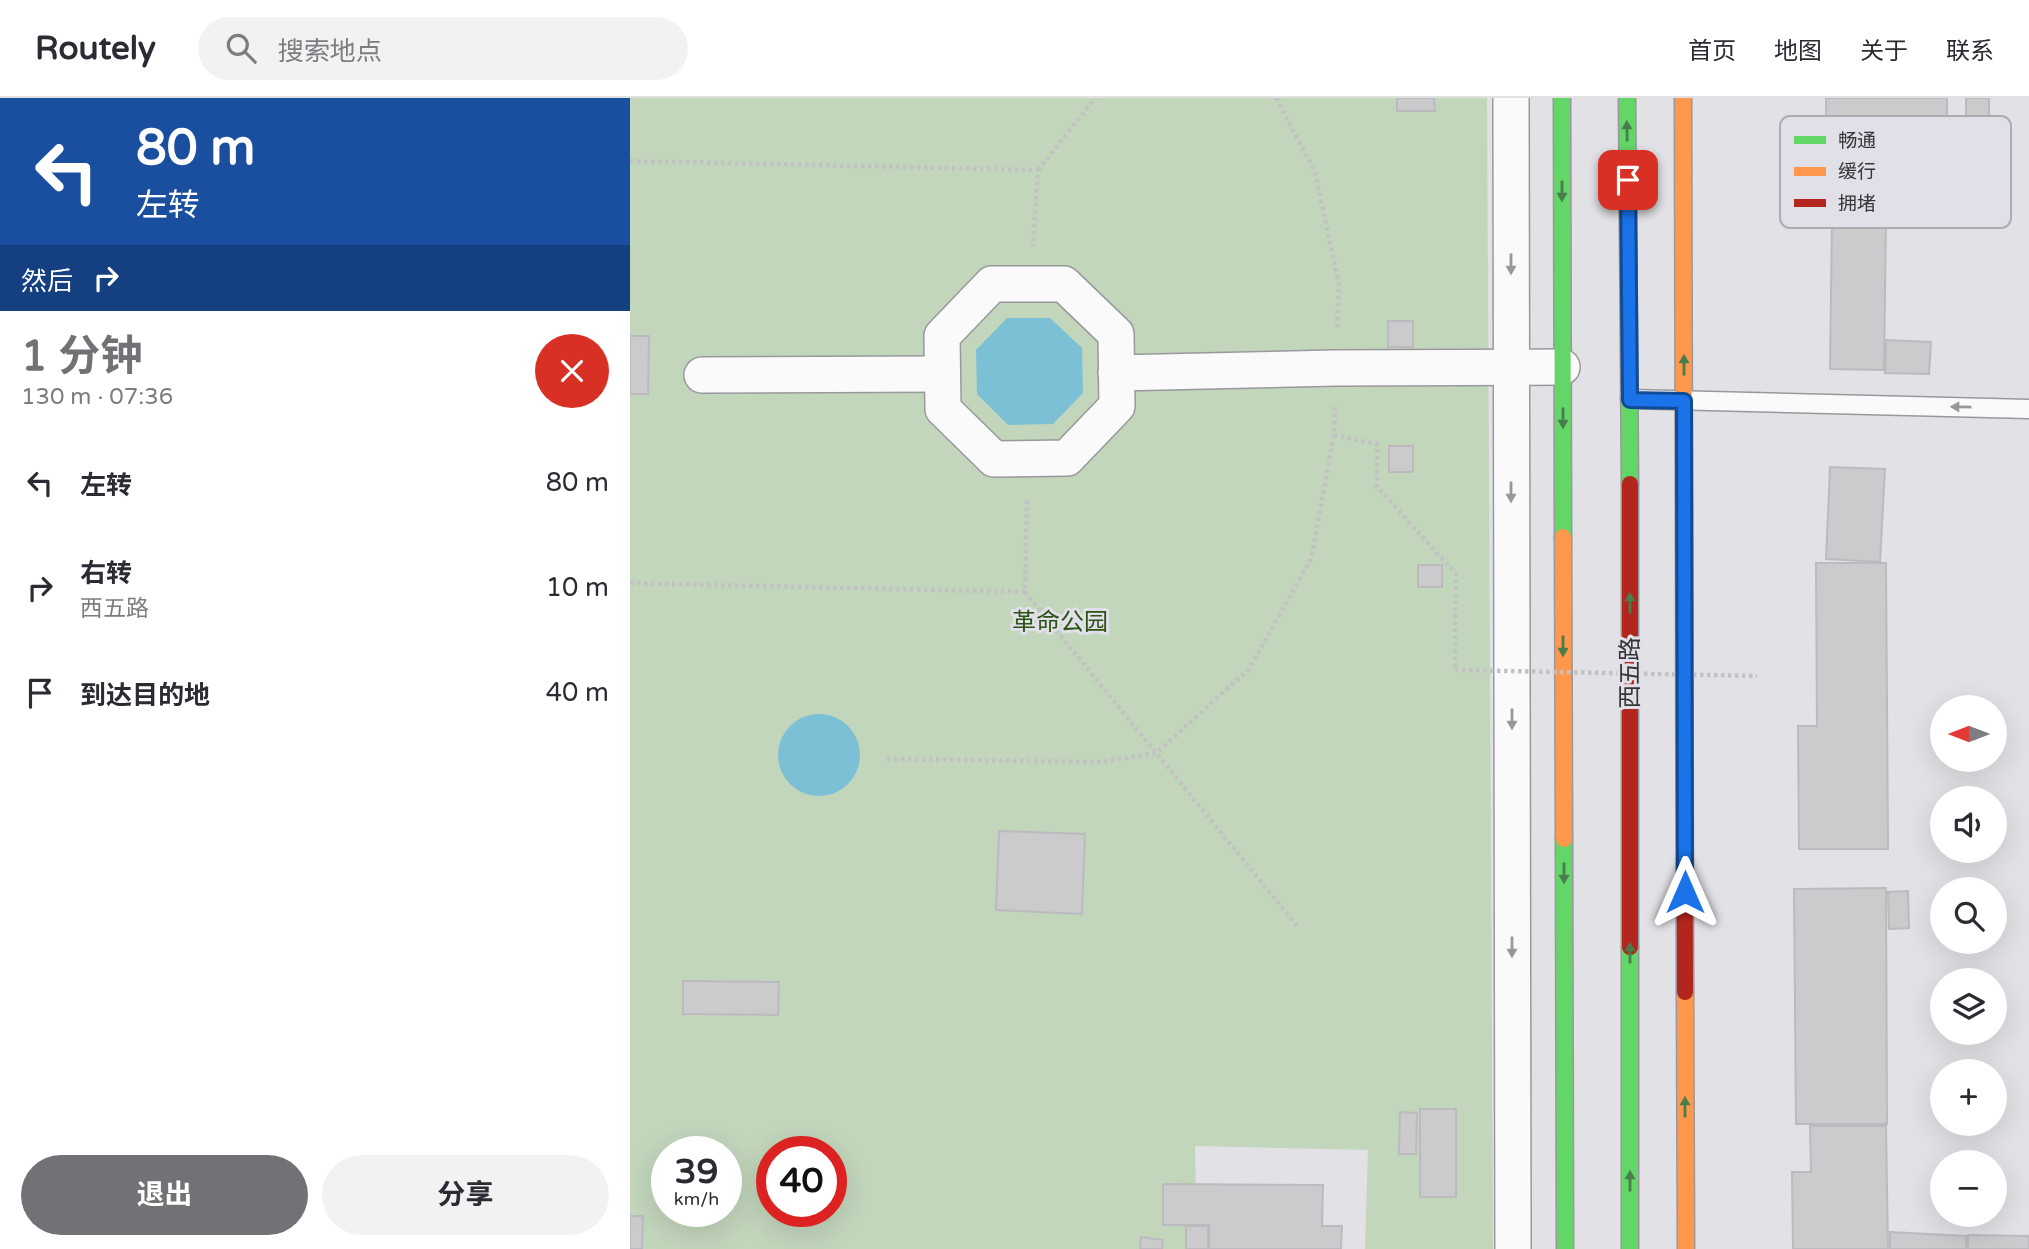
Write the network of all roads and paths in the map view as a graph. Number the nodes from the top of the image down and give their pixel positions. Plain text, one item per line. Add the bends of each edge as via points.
1 (1096, 98) edge
2 (1276, 98) edge
3 (1511, 98) edge
4 (1562, 98) edge
5 (1627, 98) edge
6 (1683, 98) edge
7 (630, 161) edge
8 (1038, 170) junction
9 (1031, 284) junction
10 (1511, 367) junction
11 (1562, 367) junction
12 (1335, 368) junction
13 (1116, 373) junction
14 (942, 374) junction
15 (702, 375) dead end
16 (1630, 400) junction
17 (1684, 401) junction
18 (2029, 409) edge
19 (1334, 435) junction
20 (1028, 458) junction
21 (630, 583) edge
22 (1025, 592) junction
23 (1757, 676) dead end
24 (1156, 753) junction
25 (887, 759) dead end
26 (1297, 926) dead end
27 (1513, 1249) edge
28 (1565, 1249) edge
29 (1630, 1249) edge
30 (1686, 1249) edge

1 - 8 path
2 - 12 path via 1315,173 1339,284
3 -> 10 street
4 -> 11 main road
16 -> 5 main road, 西五路
17 -> 6 main road
7 - 8 path
8 - 9 path
9 - 13 street via 1064,284 1116,334
9 - 14 street via 992,284 942,337
10 - 11 street
10 - 12 street
10 -> 27 street
11 -> 28 main road
12 - 13 street
12 - 19 path
13 - 20 street via 1117,406 1067,458
14 - 15 street
14 - 20 street via 943,408 994,459
16 - 17 lane
29 -> 16 main road, 西五路
18 -> 17 lane
30 -> 17 main road
19 - 23 path, bridge via 1377,444 1377,487 1456,574 1455,670
19 - 24 path via 1311,559 1262,647 1249,669
20 - 22 path
21 - 22 path
22 - 24 path
24 - 25 path via 1100,762
24 - 26 path

